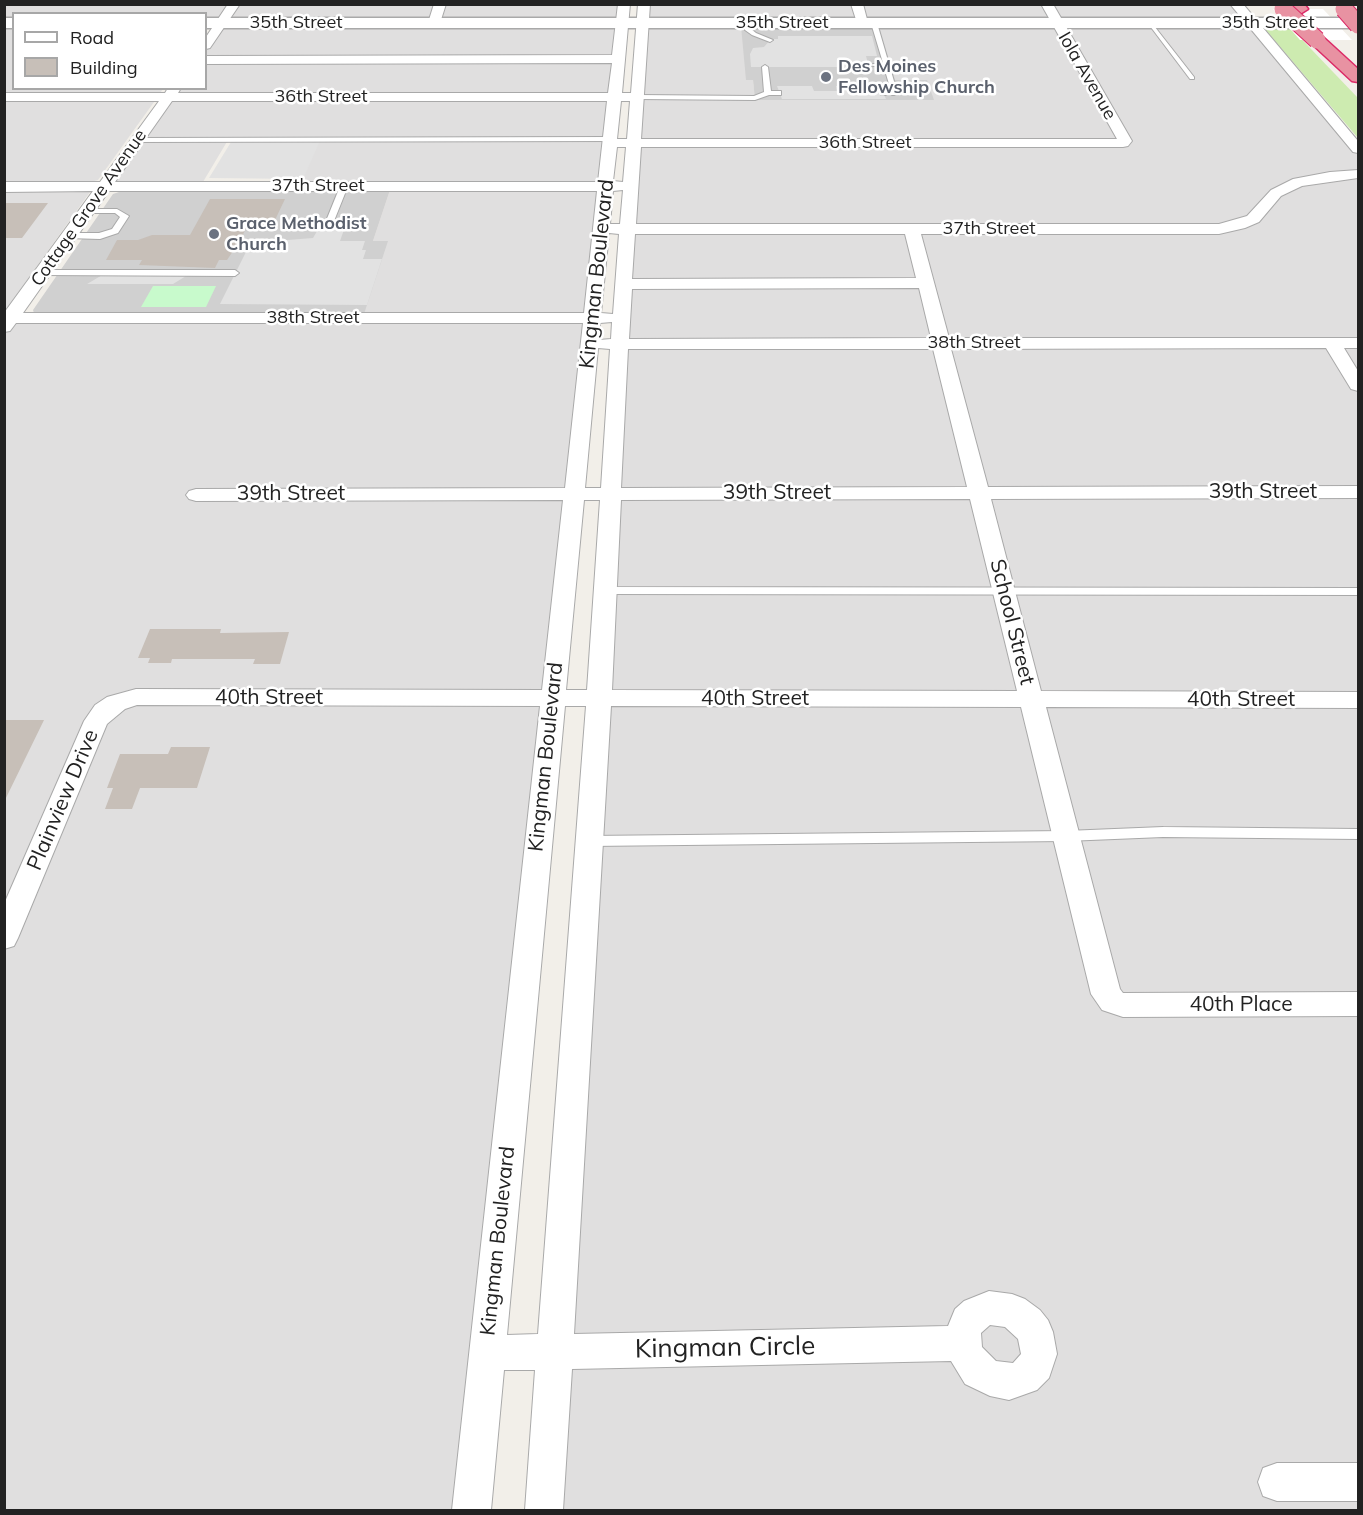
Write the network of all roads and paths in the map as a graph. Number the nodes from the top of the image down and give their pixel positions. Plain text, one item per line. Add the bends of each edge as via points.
1 (234, 4) edge
2 (440, 4) edge
3 (857, 4) edge
4 (1047, 4) edge
5 (1236, 4) edge
6 (1290, 7) edge
7 (1342, 7) edge
8 (634, 14) edge
9 (213, 23) edge
10 (434, 23) junction
11 (747, 23) junction
12 (868, 23) junction
13 (1057, 23) junction
14 (1149, 23) junction
15 (1251, 23) junction
16 (1359, 24) edge
17 (770, 40) dead end
18 (207, 42) edge
19 (619, 59) junction
20 (207, 60) edge
21 (869, 65) dead end
22 (886, 65) junction
23 (765, 67) dead end
24 (1359, 75) edge
25 (1192, 78) dead end
26 (172, 93) edge
27 (768, 93) junction
28 (778, 93) dead end
29 (884, 93) dead end
30 (627, 97) junction
31 (4, 98) edge
32 (138, 140) junction
33 (619, 142) junction
34 (1119, 144) joint
35 (1359, 149) edge
36 (1359, 174) edge
37 (344, 186) junction
38 (619, 186) junction
39 (4, 187) edge
40 (104, 187) junction
41 (87, 211) junction
42 (330, 221) dead end
43 (602, 229) junction
44 (627, 229) junction
45 (912, 229) junction
46 (69, 236) junction
47 (43, 273) junction
48 (235, 273) dead end
49 (926, 283) junction
50 (623, 284) junction
51 (593, 318) junction
52 (621, 318) junction
53 (7, 321) edge
54 (1332, 343) junction
55 (1359, 343) edge
56 (590, 344) junction
57 (619, 344) junction
58 (941, 344) junction
59 (1359, 385) edge
60 (1359, 492) edge
61 (979, 493) junction
62 (574, 494) junction
63 (612, 494) junction
64 (196, 495) dead end
65 (1004, 590) junction
66 (606, 591) junction
67 (1359, 592) edge
68 (151, 698) joint
69 (552, 698) junction
70 (599, 699) junction
71 (1032, 699) junction
72 (1359, 700) edge
73 (1359, 834) edge
74 (1066, 836) junction
75 (589, 841) junction
76 (4, 938) edge
77 (1359, 1004) edge
78 (1123, 1005) joint
79 (963, 1344) dead end
80 (555, 1351) junction
81 (486, 1353) junction
82 (1277, 1482) dead end
83 (1359, 1482) edge
84 (471, 1510) edge
85 (544, 1510) edge

1 - 9 street
2 - 10 street
3 - 12 street
4 - 13 street, Iola Avenue
5 - 15 street
6 - 24 highway
7 - 16 highway, bridge
8 - 10 street, 35th Street
8 - 11 street, 35th Street
8 - 19 street, Kingman Boulevard
8 - 30 street, Kingman Boulevard
9 - 10 street, 35th Street
9 - 18 street
11 - 12 street, 35th Street
11 - 17 lane via 748,30
12 - 13 street, 35th Street
12 - 22 lane
13 - 14 street, 35th Street
13 - 34 street, Iola Avenue via 1125,141
14 - 15 street, 35th Street
14 - 25 lane
15 - 16 street, 35th Street
15 - 35 street
19 - 20 street
19 - 30 street, Kingman Boulevard
21 - 22 lane
22 - 29 lane via 895,93
23 - 27 lane
26 - 30 street, 36th Street
26 - 31 street, 36th Street
26 - 32 street, Cottage Grove Avenue
27 - 28 lane
27 - 30 lane via 755,98
30 - 33 street, Kingman Boulevard
32 - 33 lane
32 - 40 street, Cottage Grove Avenue
33 - 34 street, 36th Street
33 - 38 street, Kingman Boulevard
36 - 45 street, 37th Street via 1298,182 1276,193 1253,219 1219,229
37 - 38 street, 37th Street
37 - 40 street, 37th Street
37 - 42 lane
38 - 43 street, Kingman Boulevard
38 - 44 street, Kingman Boulevard
39 - 40 street, 37th Street
40 - 41 street, Cottage Grove Avenue
41 - 46 street, Cottage Grove Avenue
41 - 46 lane via 117,211 126,216 116,231 100,236
43 - 44 street, 37th Street
43 - 51 street, Kingman Boulevard
44 - 45 street, 37th Street
44 - 50 street, Kingman Boulevard
45 - 49 street, School Street
46 - 47 street, Cottage Grove Avenue
47 - 48 lane
47 - 53 street, Cottage Grove Avenue
49 - 50 street
49 - 58 street, School Street
50 - 52 street, Kingman Boulevard
51 - 52 street, 38th Street
51 - 53 street, 38th Street
51 - 56 street, Kingman Boulevard
52 - 57 street, Kingman Boulevard
54 - 55 street, 38th Street
54 - 58 street, 38th Street
54 - 59 street
56 - 57 street, 38th Street
56 - 62 street, Kingman Boulevard
57 - 58 street, 38th Street
57 - 63 street, Kingman Boulevard
58 - 61 street, School Street
60 - 61 street, 39th Street
61 - 63 street, 39th Street
61 - 65 street, School Street
62 - 63 street, 39th Street
62 - 64 street, 39th Street
62 - 69 street, Kingman Boulevard
63 - 66 street, Kingman Boulevard
65 - 66 lane
65 - 67 lane
65 - 71 street, School Street
66 - 70 street, Kingman Boulevard
68 - 69 street, 40th Street
68 - 76 street, Plainview Drive via 136,697 117,703 96,721
69 - 70 street, 40th Street
69 - 81 street, Kingman Boulevard
70 - 71 street, 40th Street
70 - 75 street, Kingman Boulevard
71 - 72 street, 40th Street
71 - 74 street, School Street
73 - 74 lane via 1163,832
74 - 75 lane
74 - 78 street, School Street via 1106,994
75 - 80 street, Kingman Boulevard
77 - 78 street, 40th Place
79 - 80 street, Kingman Circle
80 - 81 street, Kingman Circle
80 - 85 street, Kingman Boulevard
81 - 84 street, Kingman Boulevard
82 - 83 street

